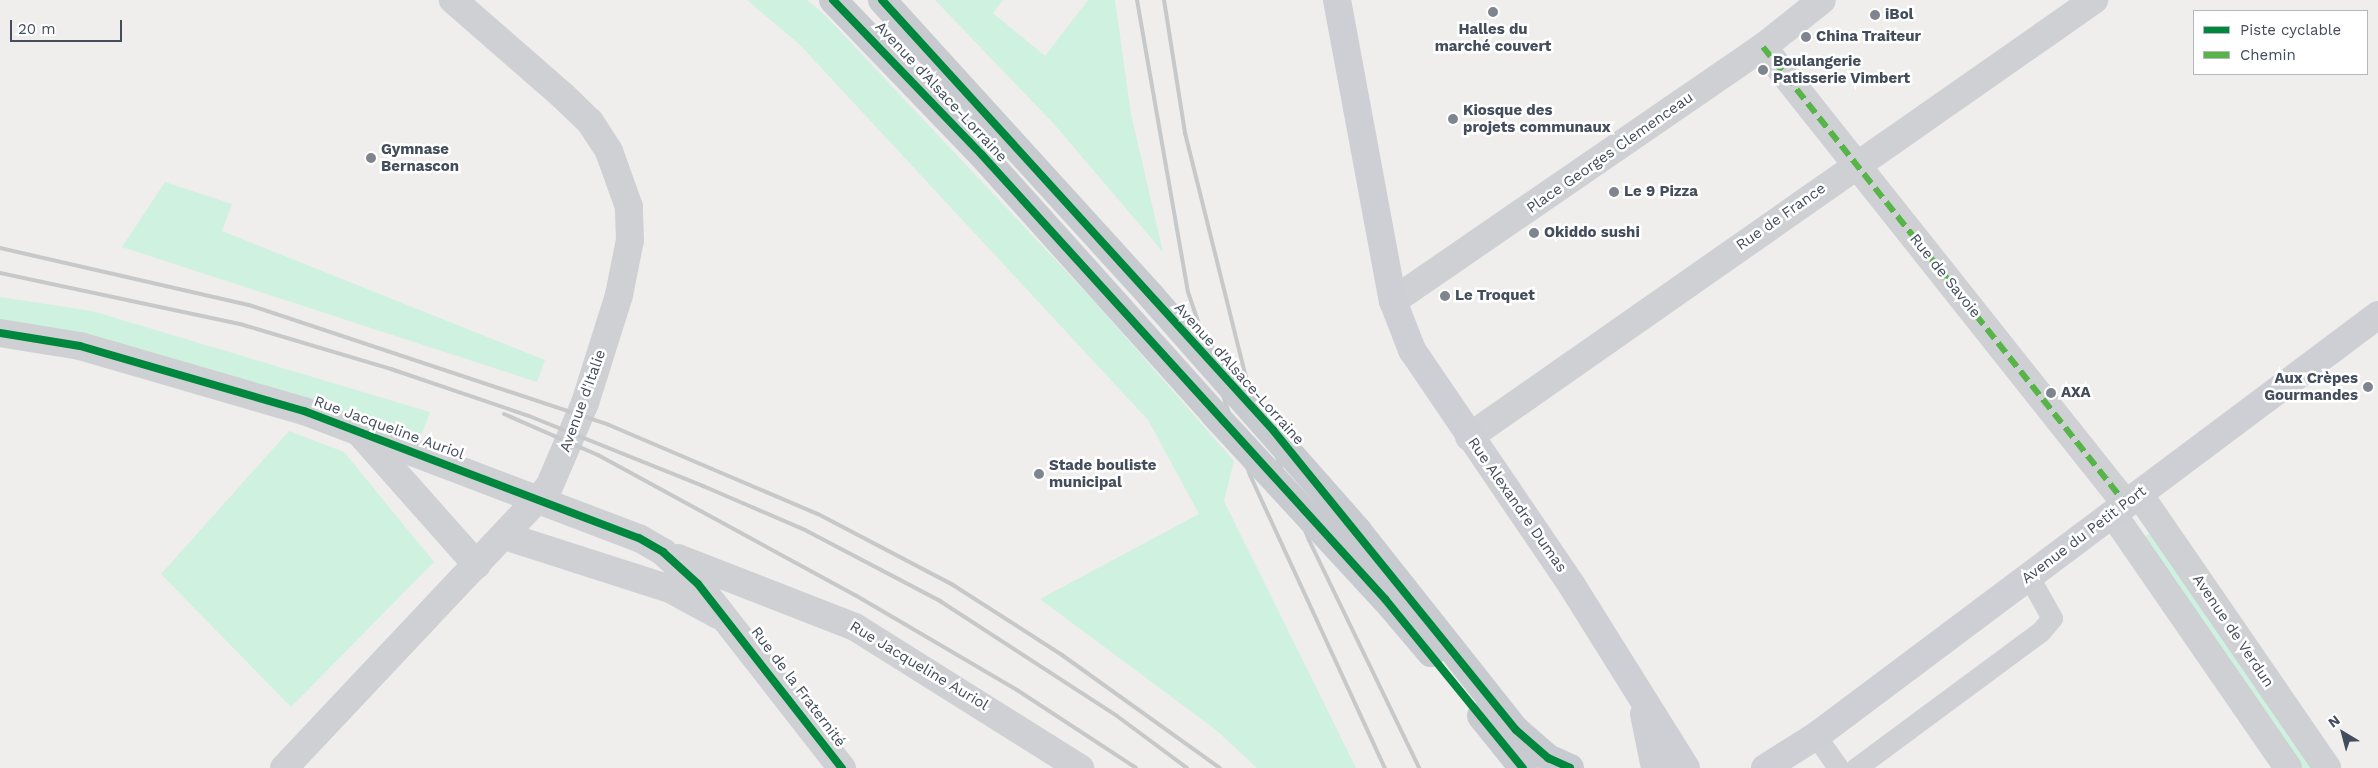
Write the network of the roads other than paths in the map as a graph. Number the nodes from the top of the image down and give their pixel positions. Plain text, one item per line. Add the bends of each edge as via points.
1 (453, 0) edge
2 (833, 0) edge
3 (882, 0) edge
4 (1337, 0) edge
5 (1822, 0) edge
6 (2094, 0) edge
7 (1763, 47) junction
8 (1856, 164) junction
9 (1395, 307) junction
10 (2378, 315) edge
11 (0, 333) edge
12 (356, 428) junction
13 (1469, 436) junction
14 (538, 500) junction
15 (2126, 504) junction
16 (505, 536) junction
17 (663, 552) junction
18 (477, 565) junction
19 (2029, 577) junction
20 (732, 622) junction
21 (1640, 696) junction
22 (1816, 736) junction
23 (1784, 762) edge
24 (284, 768) edge
25 (842, 768) edge
26 (1080, 768) edge
27 (1523, 768) edge
28 (1570, 768) edge
29 (1655, 768) edge
30 (1686, 768) edge
31 (1765, 768) edge
32 (1838, 768) edge
33 (1856, 768) edge
34 (2288, 768) edge
35 (2327, 768) edge

1 - 14 street, Avenue d'Italie via 590,122 609,151 629,207 630,240 619,295 585,403 549,486
2 - 27 main road, Avenue d'Alsace-Lorraine, bridge via 982,155 1385,599
3 - 28 main road, Avenue d'Alsace-Lorraine, bridge via 1152,297 1358,531 1516,730 1548,758
4 - 9 street
5 - 7 street, Place Georges Clemenceau
6 - 8 street, Rue de France
7 - 8 street, Rue de Savoie
7 - 9 street, Place Georges Clemenceau
8 - 13 street, Rue de France
8 - 15 street, Rue de Savoie
9 - 13 street, Rue Alexandre Dumas via 1412,350
10 - 15 street, Avenue du Petit Port
11 - 12 street, Rue Jacqueline Auriol via 80,346
12 - 14 street, Rue Jacqueline Auriol
12 - 18 street, Rue Jacqueline Auriol
13 - 21 street, Rue Alexandre Dumas via 1571,584
14 - 16 street, Avenue d'Italie
14 - 17 street, Rue Jacqueline Auriol
15 - 19 street, Avenue du Petit Port
15 - 34 street, Avenue de Verdun
15 - 35 street, Avenue de Verdun
16 - 18 street, Avenue d'Italie
16 - 20 street, Rue de la Fraternité via 670,589
17 - 20 street, Rue Jacqueline Auriol
17 - 26 street, Rue Jacqueline Auriol via 855,626
18 - 24 street, Avenue d'Italie
19 - 22 street, Avenue du Petit Port
19 - 33 lane via 2052,618 2041,631
20 - 25 street, Rue de la Fraternité
21 - 29 street, Rue Alexandre Dumas
21 - 30 street, Rue Alexandre Dumas
22 - 23 street, Avenue du Petit Port
22 - 32 lane
23 - 31 street, Avenue du Petit Port

